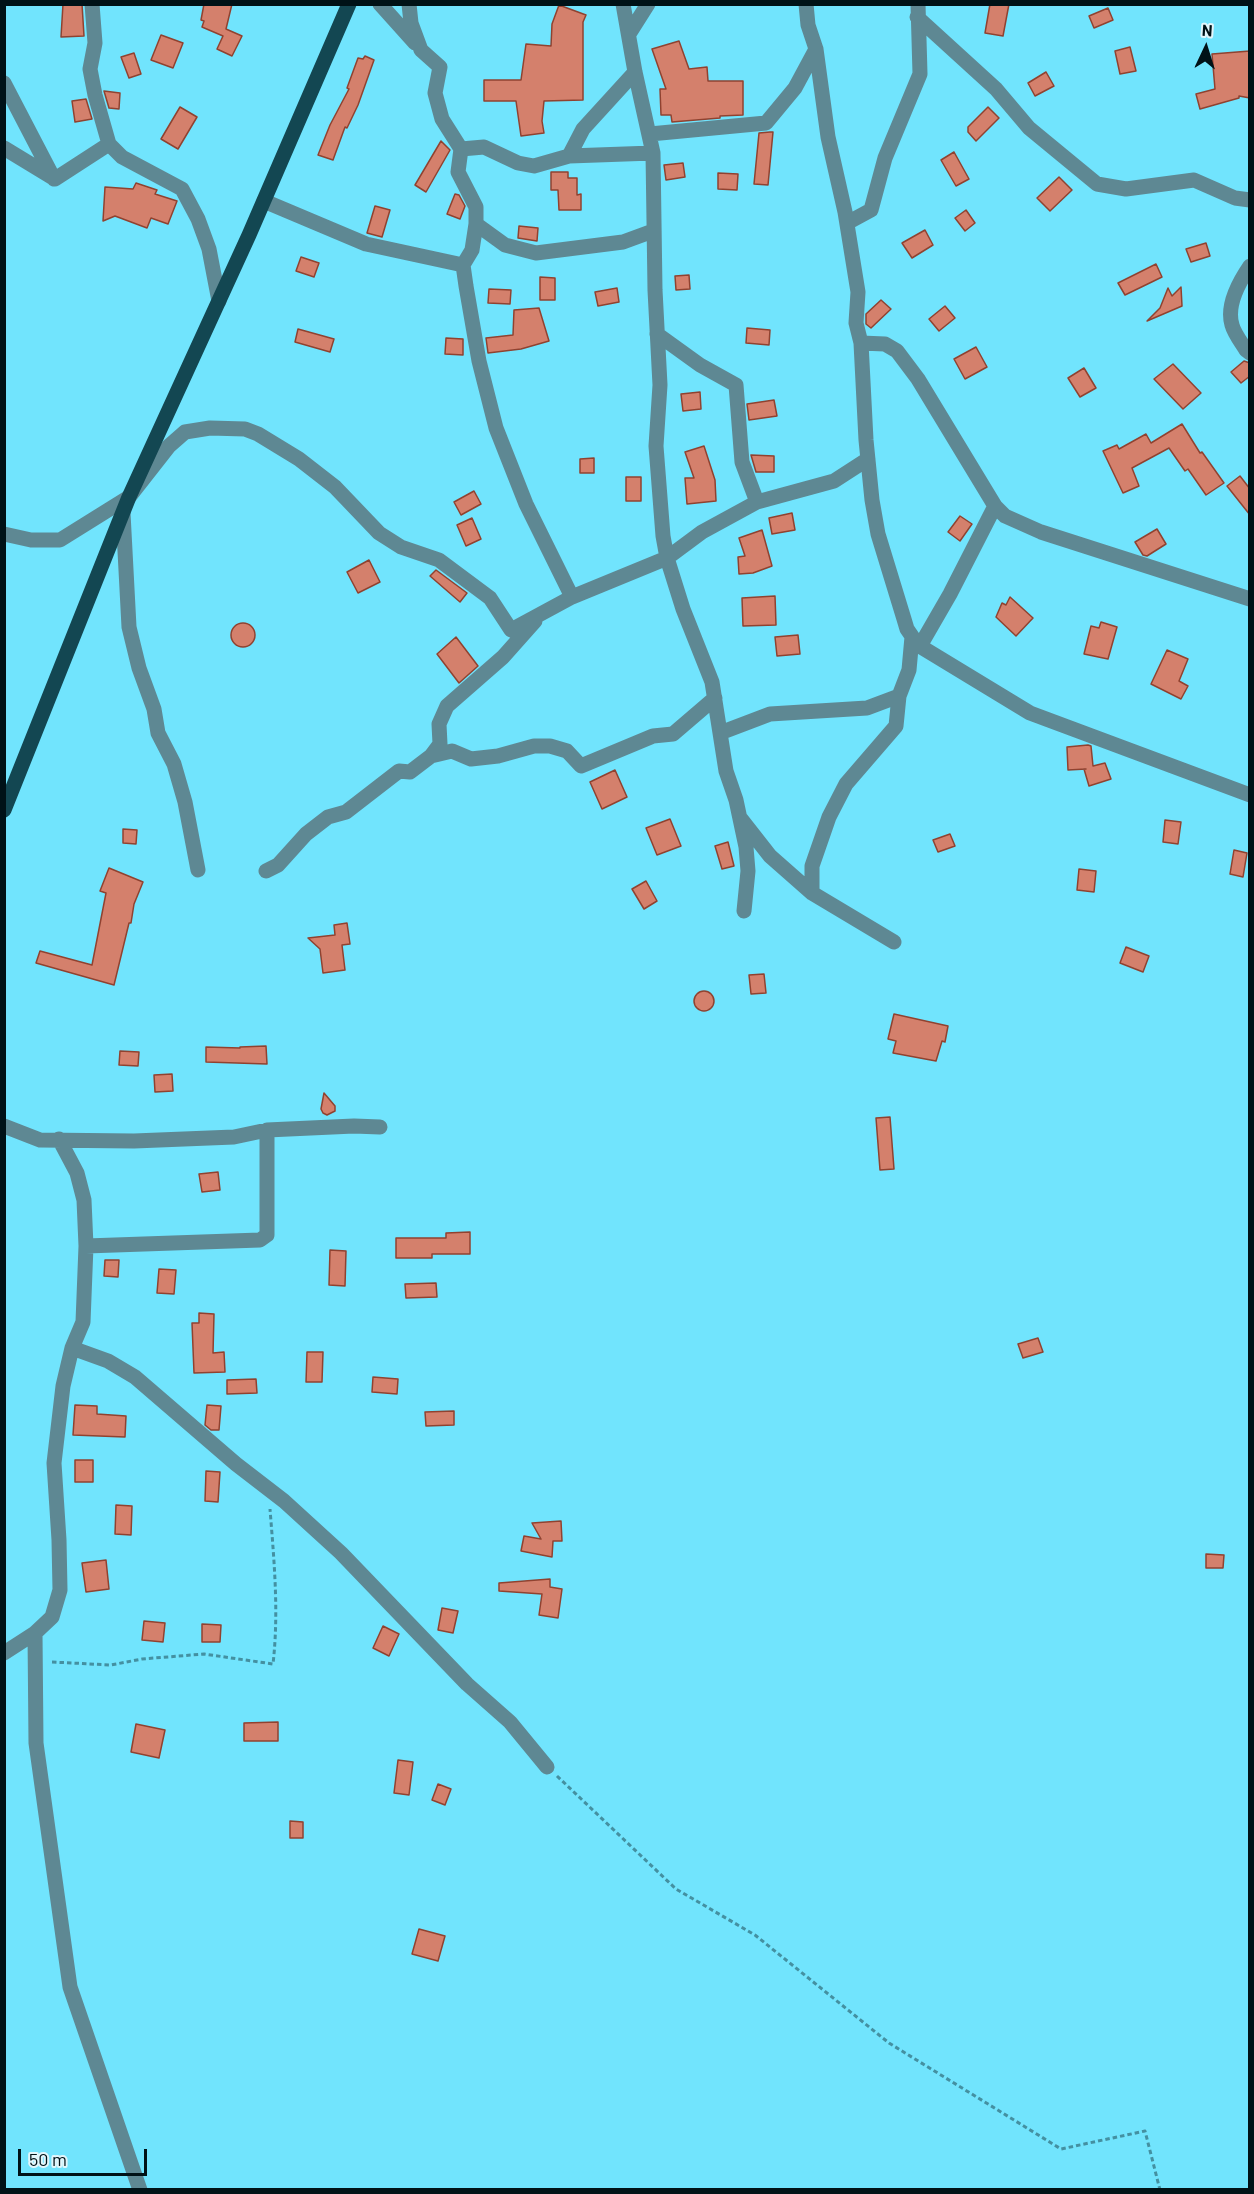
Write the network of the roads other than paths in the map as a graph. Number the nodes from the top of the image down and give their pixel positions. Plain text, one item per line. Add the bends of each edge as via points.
1 (92, 4) edge
2 (350, 4) edge
3 (380, 4) edge
4 (409, 4) edge
5 (623, 4) edge
6 (648, 4) edge
7 (806, 4) edge
8 (917, 11) edge
9 (628, 34) junction
10 (816, 49) junction
11 (421, 50) junction
12 (635, 72) junction
13 (4, 83) edge
14 (650, 134) junction
15 (109, 144) junction
16 (4, 148) edge
17 (461, 149) junction
18 (653, 153) junction
19 (569, 156) junction
20 (55, 179) junction
21 (1250, 200) edge
22 (264, 201) junction
23 (847, 223) junction
24 (477, 224) junction
25 (653, 231) junction
26 (464, 265) junction
27 (1250, 266) edge
28 (219, 302) junction
29 (657, 334) junction
30 (861, 343) junction
31 (1250, 353) edge
32 (868, 459) junction
33 (129, 497) junction
34 (757, 502) junction
35 (995, 506) junction
36 (123, 513) junction
37 (4, 534) edge
38 (667, 558) junction
39 (572, 597) junction
40 (1250, 599) edge
41 (542, 614) junction
42 (916, 641) junction
43 (899, 696) junction
44 (715, 698) junction
45 (720, 733) junction
46 (431, 756) junction
47 (9, 783) edge
48 (1250, 795) edge
49 (4, 810) edge
50 (739, 816) junction
51 (198, 870) dead end
52 (266, 871) dead end
53 (812, 893) junction
54 (744, 911) dead end
55 (894, 942) dead end
56 (4, 1126) edge
57 (380, 1127) dead end
58 (267, 1130) junction
59 (59, 1139) junction
60 (86, 1246) junction
61 (72, 1348) junction
62 (35, 1633) junction
63 (4, 1653) edge
64 (547, 1767) road end
65 (140, 2190) edge

1 - 15 street via 95,43 90,69
2 - 22 main road
3 - 11 street
4 - 11 street
5 - 9 street
6 - 9 street
7 - 10 street
8 - 21 street via 996,88 1029,128 1097,184 1126,189 1194,180 1235,198
8 - 23 street via 920,74 885,158 871,210
9 - 12 street
10 - 14 street via 795,88 766,123
10 - 23 street via 828,137
11 - 17 street via 440,67 435,93 442,119
12 - 14 street
12 - 19 street via 583,129
13 - 20 street
14 - 18 street
15 - 20 street
15 - 28 street via 122,157 182,189 209,249
16 - 20 street
17 - 19 street via 484,147 534,166
17 - 24 street via 458,172 476,207
18 - 19 street
18 - 25 street
22 - 26 street via 366,244
22 - 28 main road
23 - 30 street
24 - 25 street via 505,245 536,253 623,242
24 - 26 street via 472,250
25 - 29 street
26 - 39 street via 479,362 496,428 526,504
27 - 31 street via 1237,285 1231,324
28 - 33 main road
29 - 34 street via 736,385 742,462
29 - 38 street via 660,385 656,446
30 - 32 street
30 - 35 street via 885,344 897,351
32 - 34 street via 834,481
32 - 42 street via 878,534 904,619
33 - 36 main road
33 - 37 street via 60,540 31,540
33 - 41 street via 185,432 245,429 299,459 335,488 379,533 401,547 439,560 490,598 511,630
34 - 38 street via 702,532
35 - 40 street via 1005,516 1041,532
35 - 42 street via 950,594
36 - 47 main road
36 - 51 street via 129,627 158,733 185,802
38 - 39 street
38 - 44 street
39 - 41 street
41 - 46 street via 503,657 447,706 439,724 440,744
42 - 43 street
42 - 48 street via 1030,713
43 - 45 street via 867,708 771,714
43 - 53 street via 896,726 846,784 829,817 812,867
44 - 45 street
44 - 46 street via 673,734 653,736 581,766 567,751 550,746 471,759 452,751
45 - 50 street
46 - 52 street via 410,772 399,771 346,812 328,817 278,865
47 - 49 main road
50 - 53 street via 770,856
50 - 54 street via 748,871
53 - 55 street
56 - 59 street via 40,1140
57 - 58 street
58 - 59 street via 234,1137 158,1141
58 - 60 street via 267,1235 260,1240
59 - 60 street via 77,1173 84,1200
60 - 61 street via 83,1322
61 - 62 street via 63,1386 54,1463 60,1590 52,1617
61 - 64 street via 108,1361 135,1377 269,1489 341,1553 467,1684 510,1722
62 - 63 street
62 - 65 street via 36,1743 70,1987

